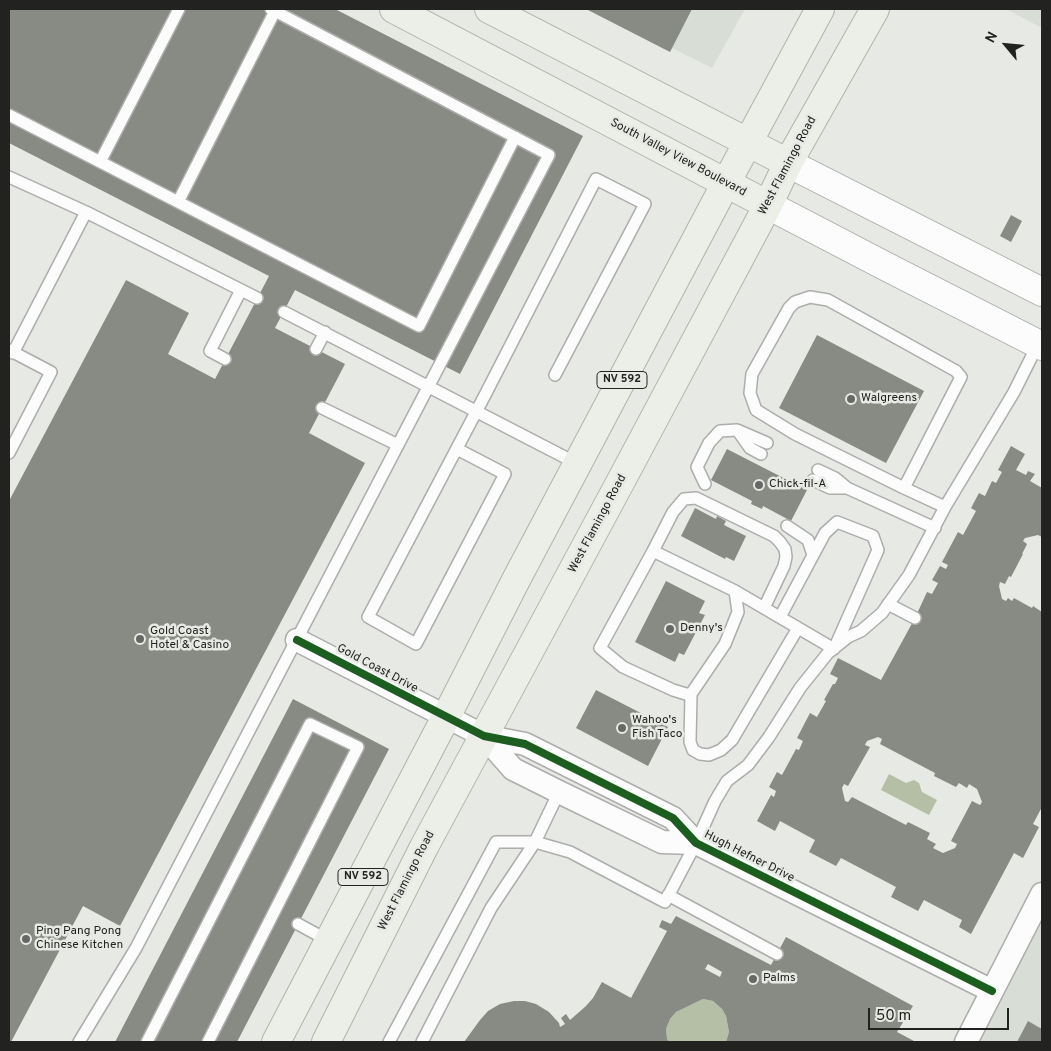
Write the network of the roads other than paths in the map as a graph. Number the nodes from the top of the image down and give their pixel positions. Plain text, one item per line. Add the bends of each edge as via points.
1 (179, 9) edge
2 (394, 9) edge
3 (489, 9) edge
4 (820, 9) edge
5 (875, 9) edge
6 (273, 10) edge
7 (9, 114) edge
8 (515, 137) junction
9 (748, 142) junction
10 (100, 162) junction
11 (788, 163) junction
12 (9, 177) edge
13 (726, 182) junction
14 (178, 202) junction
15 (768, 205) junction
16 (86, 212) junction
17 (240, 290) junction
18 (1042, 292) edge
19 (257, 298) dead end
20 (284, 312) dead end
21 (325, 332) junction
22 (1040, 345) edge
23 (316, 349) dead end
24 (11, 352) edge
25 (225, 359) dead end
26 (555, 375) dead end
27 (428, 387) junction
28 (322, 408) dead end
29 (476, 412) junction
30 (737, 430) junction
31 (766, 443) dead end
32 (398, 445) junction
33 (457, 448) junction
34 (9, 453) edge
35 (761, 454) dead end
36 (578, 464) junction
37 (818, 470) dead end
38 (812, 480) dead end
39 (705, 484) dead end
40 (847, 488) junction
41 (904, 488) junction
42 (945, 507) junction
43 (787, 526) dead end
44 (935, 528) junction
45 (654, 552) junction
46 (813, 554) junction
47 (736, 591) junction
48 (888, 604) junction
49 (764, 608) junction
50 (780, 617) junction
51 (915, 618) dead end
52 (798, 628) junction
53 (297, 640) junction
54 (834, 648) junction
55 (691, 694) junction
56 (446, 717) junction
57 (484, 736) junction
58 (559, 792) junction
59 (535, 842) junction
60 (696, 843) junction
61 (1042, 894) edge
62 (668, 895) junction
63 (298, 924) dead end
64 (1035, 924) edge
65 (329, 941) junction
66 (777, 954) dead end
67 (992, 991) junction
68 (79, 1042) edge
69 (147, 1042) edge
70 (208, 1042) edge
71 (276, 1042) edge
72 (326, 1042) edge
73 (389, 1042) edge
74 (422, 1042) edge
75 (966, 1042) edge

1 - 10 lane
2 - 13 main road, South Valley View Boulevard
3 - 9 main road
4 - 9 main road, NV 592
5 - 11 main road, West Flamingo Road / NV 592
6 - 8 lane
6 - 14 lane
7 - 10 lane
8 - 14 lane via 419,326
8 - 27 lane via 549,155
9 - 11 main road
9 - 13 main road, NV 592
10 - 14 lane
11 - 15 main road, West Flamingo Road / NV 592
11 - 18 main road
12 - 16 lane
13 - 15 main road, South Valley View Boulevard
13 - 36 main road, NV 592
15 - 22 main road, South Valley View Boulevard
15 - 57 main road, West Flamingo Road / NV 592
16 - 17 lane
16 - 24 lane
17 - 19 lane
17 - 25 lane via 210,351
20 - 21 lane
21 - 23 lane
21 - 27 lane
22 - 42 lane
24 - 34 lane via 51,372
26 - 29 lane via 645,204 596,179
27 - 29 lane
27 - 32 lane
28 - 32 lane
29 - 33 lane
29 - 36 lane
30 - 31 lane
30 - 35 lane via 750,448
30 - 39 lane via 720,431 709,442 697,467
32 - 53 lane
33 - 33 lane via 505,474 416,644 368,617
36 - 56 main road, NV 592
37 - 40 lane
38 - 40 lane via 830,488
40 - 44 lane
41 - 41 lane via 795,434 756,410 750,393 752,374 795,302 810,297 828,300 956,371 961,377
41 - 42 lane
42 - 44 lane
43 - 46 lane via 808,540
44 - 48 lane via 909,575
45 - 47 lane
45 - 49 lane via 673,512 684,499 696,498 774,536 784,549 786,558
45 - 55 lane via 600,648 623,667 673,690
46 - 50 lane
46 - 54 lane via 825,533 837,522 873,536 878,550
47 - 49 lane
47 - 55 lane via 738,612 725,644
48 - 51 lane
48 - 54 lane via 861,631
49 - 50 lane
50 - 52 lane
52 - 54 lane
52 - 55 lane via 732,740 721,750 708,755 693,750 690,742
53 - 56 street, Gold Coast Drive
53 - 68 lane via 136,948
54 - 60 lane via 800,688 748,765 727,780
56 - 57 street, Hugh Hefner Drive
56 - 65 main road, NV 592
57 - 58 street, Hugh Hefner Drive via 513,768
57 - 60 street, Hugh Hefner Drive via 525,744 673,818
57 - 72 main road, West Flamingo Road / NV 592
58 - 59 lane
58 - 60 street, Hugh Hefner Drive via 662,842
59 - 62 lane via 570,852 665,902
59 - 73 lane via 496,842
59 - 74 lane via 491,908
60 - 62 lane
60 - 67 street, Hugh Hefner Drive
61 - 64 street
62 - 66 lane
63 - 65 lane
64 - 67 street
65 - 71 main road, NV 592
67 - 75 street
69 - 70 lane via 310,724 358,747

